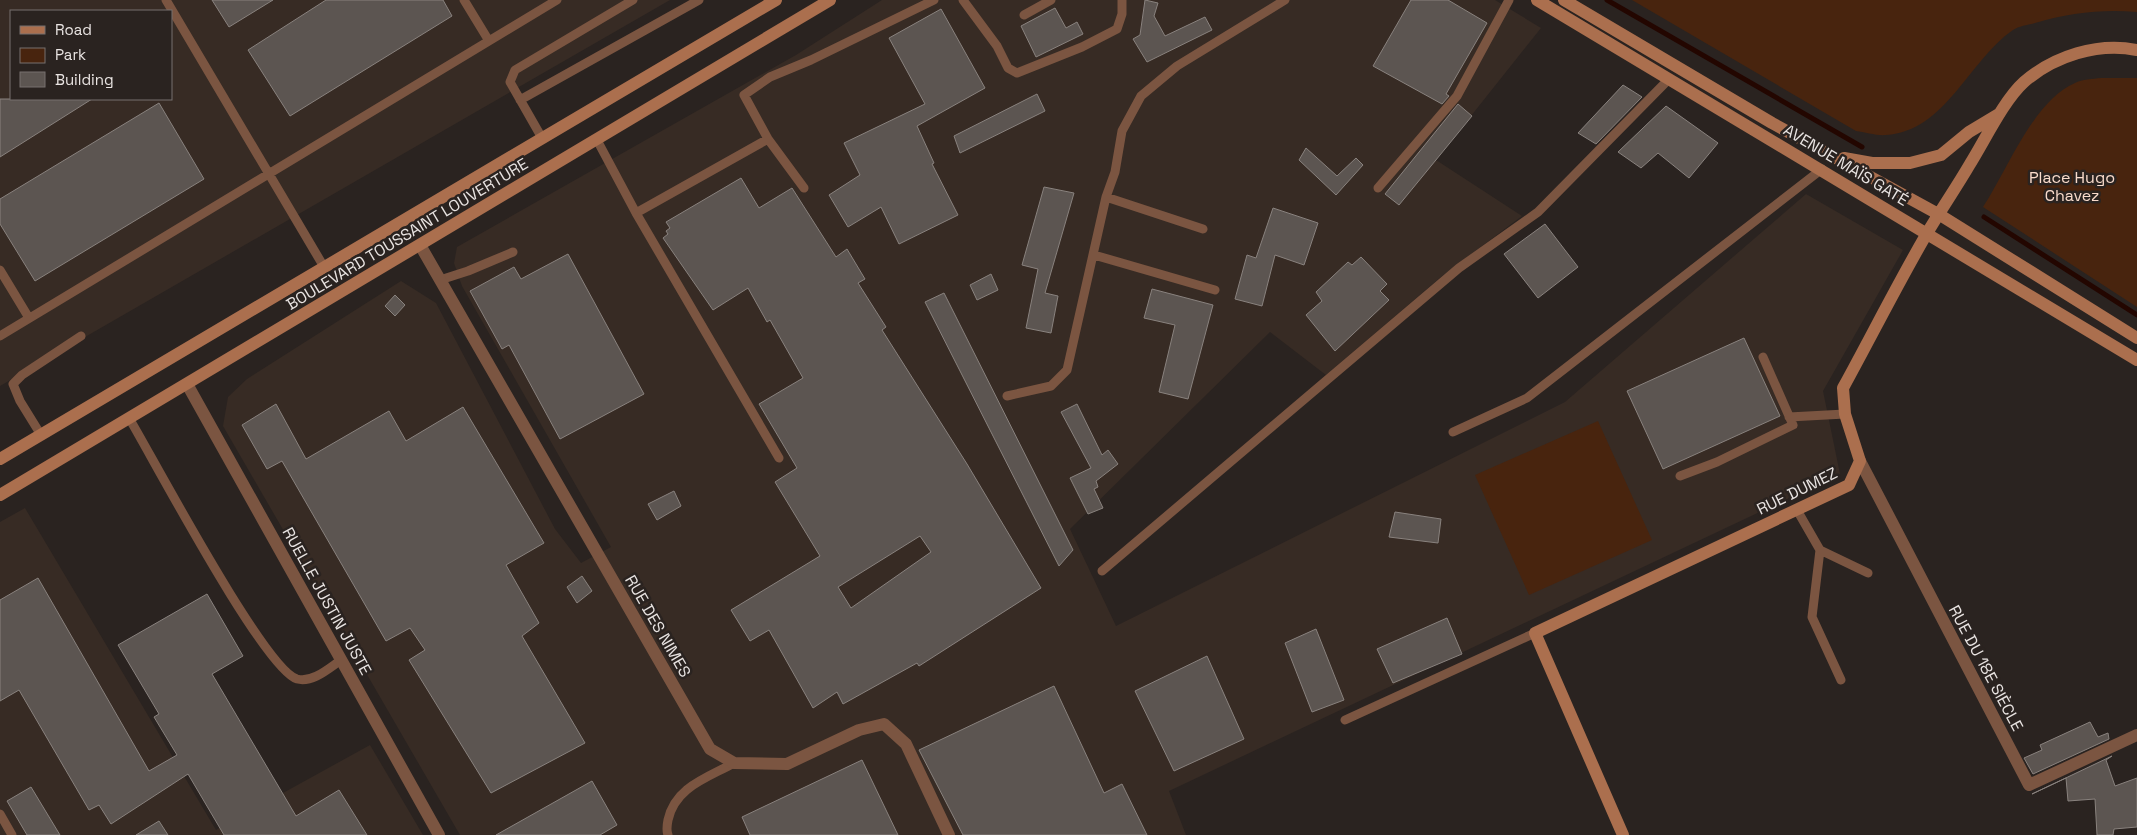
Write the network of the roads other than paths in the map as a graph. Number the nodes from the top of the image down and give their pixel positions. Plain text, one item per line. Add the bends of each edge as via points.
1 (464, 0) edge
2 (557, 0) edge
3 (633, 0) edge
4 (699, 0) edge
5 (776, 0) edge
6 (830, 0) edge
7 (934, 0) edge
8 (963, 0) edge
9 (1051, 0) edge
10 (1122, 0) edge
11 (1285, 0) edge
12 (1509, 0) edge
13 (1537, 0) edge
14 (1564, 0) edge
15 (172, 10) edge
16 (1024, 15) dead end
17 (489, 41) junction
18 (2137, 50) edge
19 (1669, 78) junction
20 (520, 100) junction
21 (2001, 113) junction
22 (542, 138) junction
23 (768, 138) junction
24 (597, 140) junction
25 (1832, 155) junction
26 (1822, 169) junction
27 (269, 173) junction
28 (804, 188) dead end
29 (1378, 188) dead end
30 (1106, 197) junction
31 (636, 213) junction
32 (1940, 214) junction
33 (1203, 229) dead end
34 (1927, 232) junction
35 (420, 245) junction
36 (513, 252) dead end
37 (1094, 255) junction
38 (324, 267) junction
39 (0, 270) edge
40 (440, 280) junction
41 (1215, 290) dead end
42 (29, 318) junction
43 (0, 336) edge
44 (81, 336) dead end
45 (2137, 338) edge
46 (1763, 357) dead end
47 (2137, 360) edge
48 (187, 384) junction
49 (1007, 396) dead end
50 (1845, 414) junction
51 (1790, 417) junction
52 (129, 418) junction
53 (1453, 432) dead end
54 (41, 435) junction
55 (779, 458) dead end
56 (0, 460) edge
57 (1860, 461) junction
58 (1680, 476) dead end
59 (0, 495) edge
60 (1797, 510) junction
61 (1820, 550) junction
62 (1102, 571) dead end
63 (1868, 573) dead end
64 (1535, 633) junction
65 (341, 660) junction
66 (1841, 680) dead end
67 (1345, 720) dead end
68 (2136, 741) edge
69 (734, 763) junction
70 (0, 814) edge
71 (12, 835) edge
72 (439, 835) edge
73 (668, 835) edge
74 (950, 835) edge
75 (1623, 835) edge

1 - 17 lane
2 - 17 lane
3 - 20 lane via 515,70 510,82
4 - 20 lane
5 - 22 main road, BOULEVARD TOUSSAINT LOUVERTURE
6 - 24 main road, BOULEVARD TOUSSAINT LOUVERTURE
7 - 23 lane via 770,77 744,95
8 - 10 lane via 997,46 1008,68 1017,73 1117,30
9 - 16 lane
11 - 30 lane via 1177,66 1141,96 1122,130 1115,172
12 - 29 lane via 1457,96
13 - 19 main road, AVENUE MAÏS GATÉ
14 - 25 main road, AVENUE MAÏS GATÉ
15 - 27 lane
17 - 27 lane
18 - 21 main road via 2099,49 2046,64 2023,83
19 - 26 main road, AVENUE MAÏS GATÉ
19 - 62 lane via 1538,212 1459,268
20 - 22 lane
21 - 25 main road via 1941,155 1910,163 1872,163
21 - 32 main road
22 - 38 main road, BOULEVARD TOUSSAINT LOUVERTURE
23 - 28 lane
23 - 31 lane
24 - 31 lane
24 - 35 main road, BOULEVARD TOUSSAINT LOUVERTURE
25 - 32 main road, AVENUE MAÏS GATÉ
26 - 34 main road, AVENUE MAÏS GATÉ
26 - 53 lane via 1527,398
27 - 38 lane
27 - 42 lane
30 - 33 lane
30 - 37 lane
31 - 55 lane
32 - 34 main road
32 - 45 main road, AVENUE MAÏS GATÉ
34 - 47 main road, AVENUE MAÏS GATÉ
34 - 50 main road via 1843,388
35 - 40 street, RUE DES NIMES
35 - 48 main road, BOULEVARD TOUSSAINT LOUVERTURE
36 - 40 lane
37 - 41 lane
37 - 49 lane via 1067,370 1051,386
38 - 54 main road, BOULEVARD TOUSSAINT LOUVERTURE
39 - 42 lane
40 - 69 street, RUE DES NIMES via 710,749
42 - 43 lane
44 - 54 lane via 13,384
46 - 51 lane
48 - 52 main road, BOULEVARD TOUSSAINT LOUVERTURE
48 - 65 street, RUELLE JUSTIN JUSTE
50 - 51 lane
50 - 57 main road
51 - 58 lane via 1793,425
52 - 59 main road, BOULEVARD TOUSSAINT LOUVERTURE
52 - 65 lane via 247,622 279,665 296,679 310,679
54 - 56 main road, BOULEVARD TOUSSAINT LOUVERTURE
57 - 60 main road, RUE DUMEZ via 1849,485
57 - 68 street, RUE DU 18E SIÈCLE via 2029,785
60 - 61 lane
60 - 64 main road, RUE DUMEZ
61 - 63 lane
61 - 66 lane via 1812,617
64 - 67 lane
64 - 75 main road
65 - 72 street, RUELLE JUSTIN JUSTE
69 - 73 lane via 680,793 671,807
69 - 74 street, RUE DES NIMES via 787,764 858,730 884,724 906,744
70 - 71 lane

